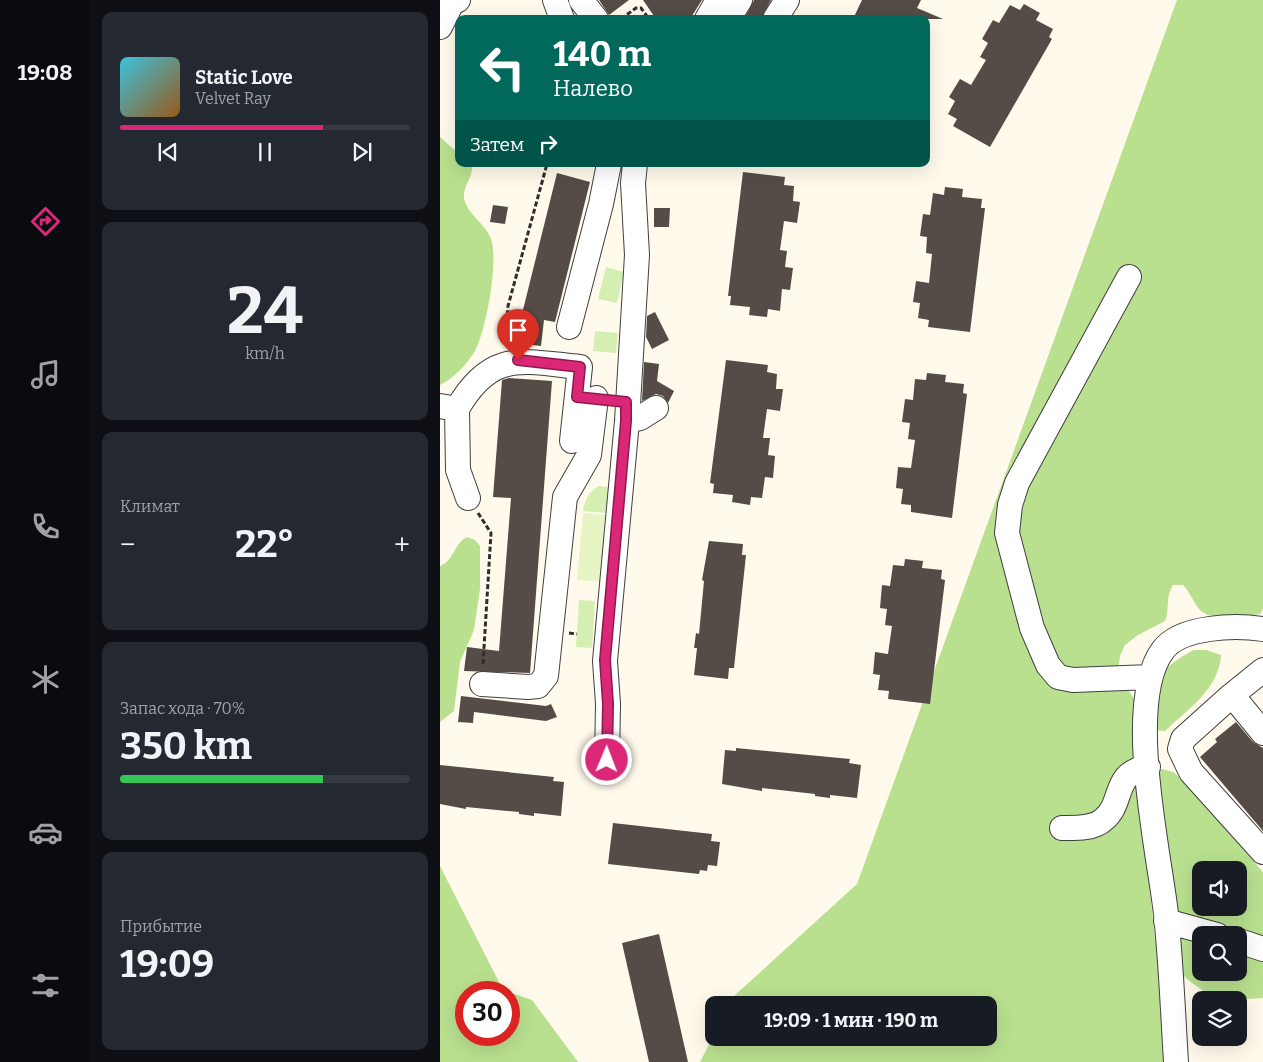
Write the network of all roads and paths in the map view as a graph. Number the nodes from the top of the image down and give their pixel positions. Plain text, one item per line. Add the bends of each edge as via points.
1 (458, 0) edge
2 (555, 0) edge
3 (581, 0) edge
4 (718, 0) edge
5 (740, 0) edge
6 (787, 0) edge
7 (561, 15) edge
8 (593, 15) edge
9 (626, 15) edge
10 (646, 15) edge
11 (709, 15) edge
12 (731, 15) edge
13 (778, 15) edge
14 (440, 27) edge
15 (545, 167) edge
16 (605, 167) edge
17 (634, 173) edge
18 (1129, 277) dead end
19 (506, 334) dead end
20 (586, 398) junction
21 (449, 408) edge
22 (656, 408) dead end
23 (626, 412) junction
24 (572, 441) dead end
25 (468, 498) dead end
26 (491, 533) dead end
27 (1263, 629) edge
28 (1263, 670) edge
29 (1150, 677) junction
30 (482, 684) joint
31 (1232, 694) junction
32 (1263, 732) edge
33 (607, 760) dead end
34 (1148, 767) junction
35 (1062, 828) dead end
36 (1263, 852) edge
37 (1166, 921) junction
38 (1192, 928) edge
39 (1247, 944) edge
40 (1263, 949) edge
41 (1176, 1062) edge

1 - 14 street via 452,3
2 - 7 street
3 - 8 street
4 - 11 street
5 - 12 street
6 - 13 street
9 - 10 path via 641,8
15 - 19 path via 508,306
16 - 17 street via 576,331 616,208
17 - 23 street via 637,255
18 - 29 street via 1017,483 1010,504 1007,533 1032,628 1048,665 1058,677 1073,680
20 - 21 street via 580,367 518,360 499,365 483,375
20 - 23 street
20 - 24 street
20 - 30 street via 593,442 589,456 565,497 546,676 538,686
21 - 25 street via 458,470
22 - 23 street via 640,418
23 - 33 street
26 - 30 path
27 - 29 street via 1233,627 1184,634 1163,650
28 - 31 street
29 - 34 street via 1144,723
31 - 32 street
31 - 36 street via 1183,739 1181,753 1191,772
34 - 35 street via 1127,776 1117,792 1114,806 1102,822 1084,828
34 - 37 street via 1152,828
37 - 38 street
37 - 41 street
39 - 40 street

